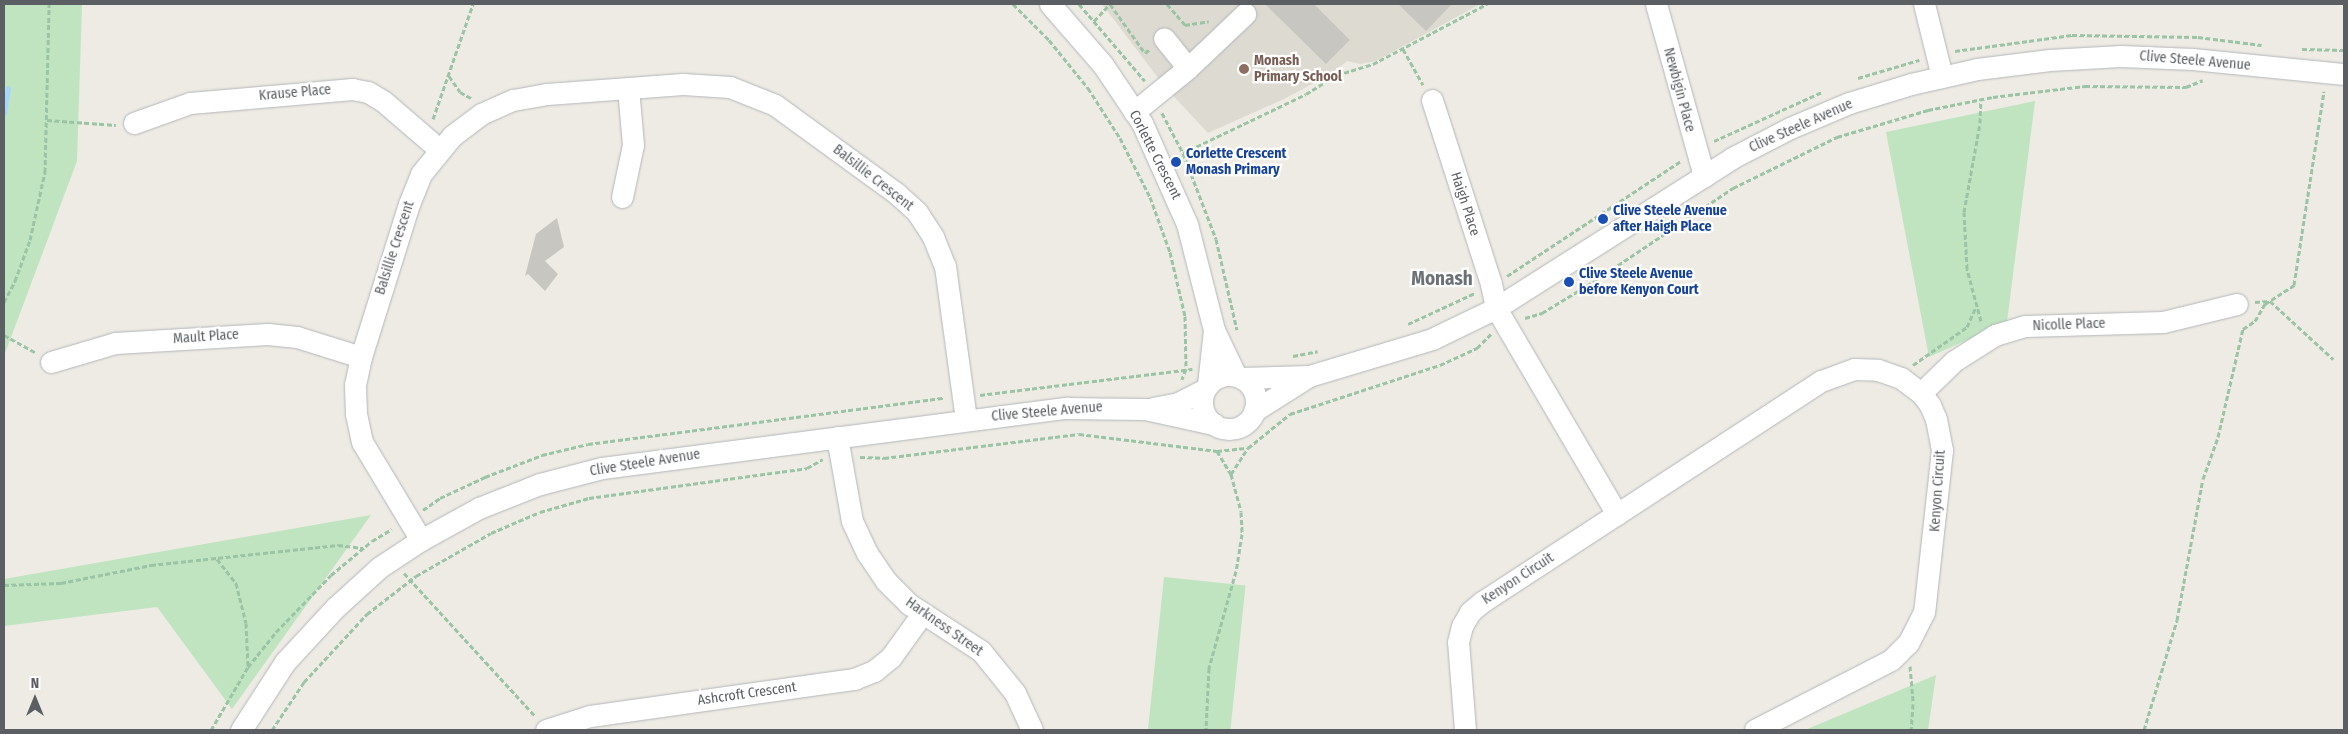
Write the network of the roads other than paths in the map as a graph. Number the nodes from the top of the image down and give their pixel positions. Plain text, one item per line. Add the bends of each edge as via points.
1 (1050, 4) edge
2 (1656, 4) edge
3 (1924, 4) edge
4 (1245, 14) dead end
5 (1164, 38) road end
6 (1188, 68) junction
7 (2344, 74) edge
8 (1942, 77) junction
9 (628, 88) junction
10 (1432, 100) road end
11 (1134, 112) junction
12 (134, 123) road end
13 (432, 143) junction
14 (1704, 176) junction
15 (622, 197) dead end
16 (2237, 304) road end
17 (1496, 308) junction
18 (1214, 330) junction
19 (360, 357) junction
20 (51, 362) road end
21 (1309, 376) junction
22 (1239, 377) junction
23 (1206, 387) junction
24 (1921, 393) junction
25 (1145, 409) junction
26 (1254, 411) junction
27 (966, 420) junction
28 (1214, 424) junction
29 (837, 437) junction
30 (1617, 514) junction
31 (421, 540) junction
32 (922, 614) junction
33 (241, 730) edge
34 (547, 730) edge
35 (1032, 730) edge
36 (1465, 730) edge
37 (1755, 730) edge

1 - 11 street, Corlette Crescent via 1103,65
2 - 14 street, Newbigin Place
3 - 8 street
4 - 6 street
5 - 6 street
6 - 11 street
7 - 8 street, Clive Steele Avenue via 2193,59 2121,56 2049,60
8 - 14 street, Clive Steele Avenue via 1832,110 1790,128
9 - 13 street, Balsillie Crescent via 513,100 481,114
9 - 15 street via 633,145
9 - 27 street, Balsillie Crescent via 715,84 761,97 896,193 917,212 933,237 945,266
10 - 17 street, Haigh Place
11 - 18 street, Corlette Crescent via 1174,190 1187,224
12 - 13 street, Krause Place via 190,103 352,89 368,92 383,101
13 - 19 street, Balsillie Crescent
14 - 17 street, Clive Steele Avenue
16 - 24 street, Nicolle Place via 2163,322 2018,328 1981,342
17 - 21 street, Clive Steele Avenue via 1399,351
17 - 30 street
18 - 22 street, Corlette Crescent
18 - 23 street, Corlette Crescent
19 - 20 street, Mault Place via 297,337 268,334 115,343
19 - 31 street, Balsillie Crescent via 355,385 356,414 362,442
21 - 22 street, Clive Steele Avenue
21 - 26 street, Clive Steele Avenue
22 - 23 street via 1217,377
22 - 26 street via 1252,389
23 - 25 street, Clive Steele Avenue via 1178,403
23 - 28 street via 1202,404
24 - 30 street, Kenyon Circuit via 1901,378 1878,370 1843,372 1821,381
24 - 37 street, Kenyon Circuit via 1936,419 1942,450 1929,589 1915,634 1891,660 1871,673
25 - 27 street, Clive Steele Avenue via 1066,408
25 - 28 street, Clive Steele Avenue
26 - 28 street via 1237,428
27 - 29 street, Clive Steele Avenue
29 - 31 street, Clive Steele Avenue via 602,468 522,491 479,508
29 - 32 street, Harkness Street via 852,521 866,553 886,581
30 - 36 street, Kenyon Circuit via 1470,612 1458,642
31 - 33 street, Clive Steele Avenue via 363,582 316,627 285,662
32 - 34 street, Ashcroft Crescent via 891,657 874,671 854,679 590,716
32 - 35 street, Harkness Street via 981,651 1016,693

